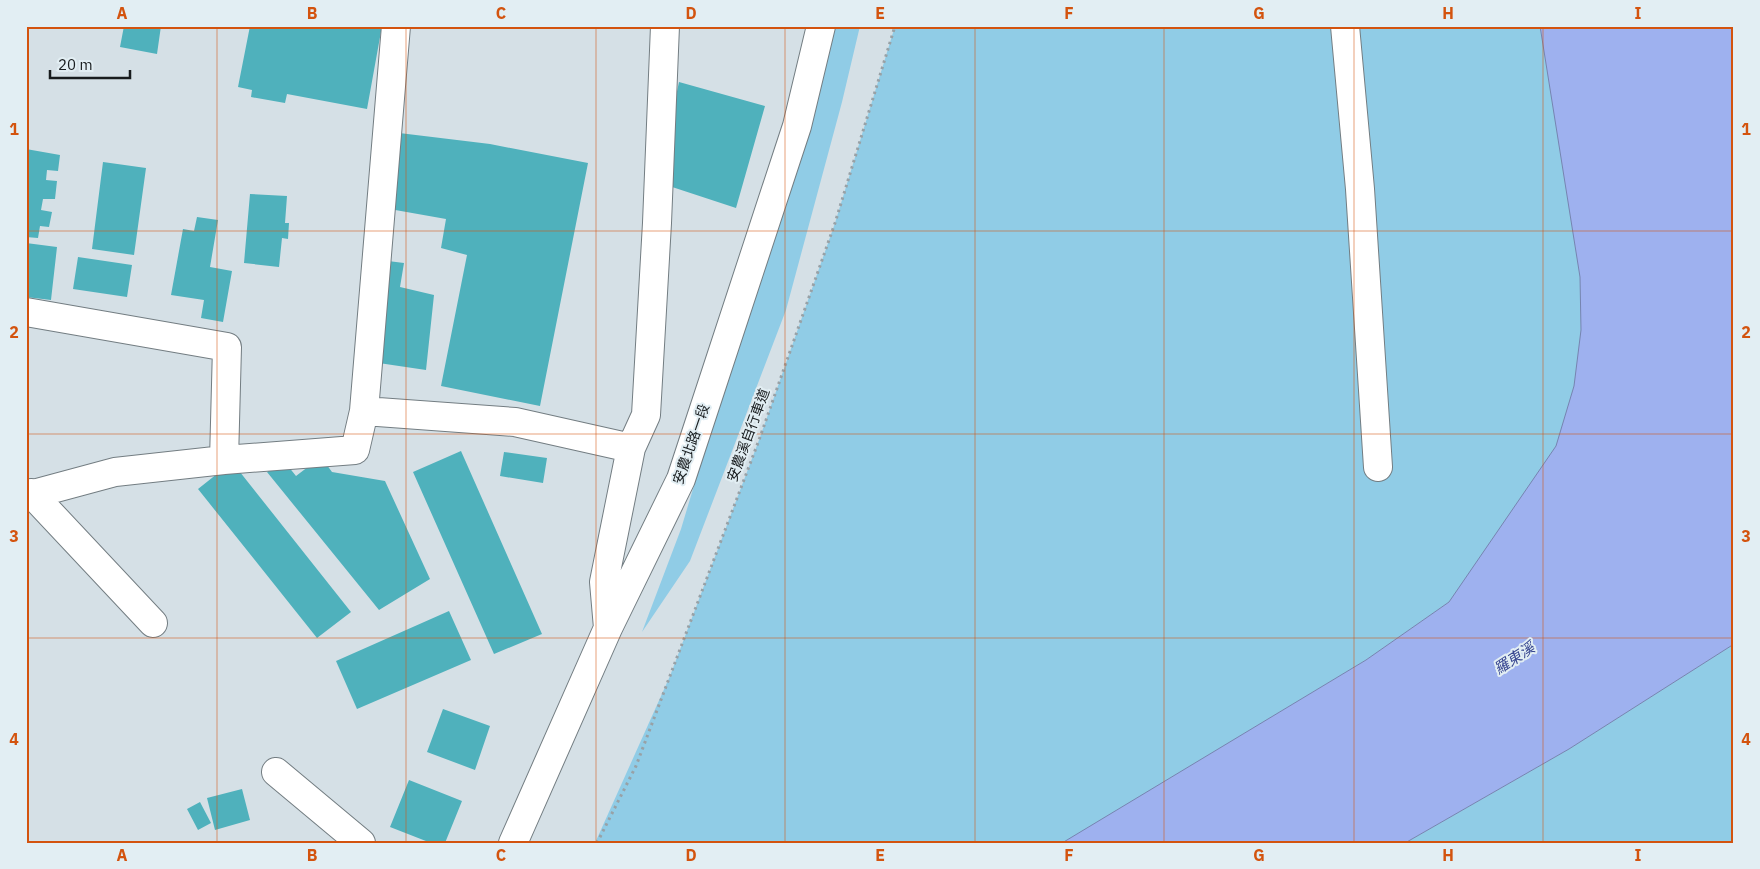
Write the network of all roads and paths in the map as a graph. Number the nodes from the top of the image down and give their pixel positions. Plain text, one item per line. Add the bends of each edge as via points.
1 (396, 26) edge
2 (665, 26) edge
3 (821, 26) edge
4 (895, 26) edge
5 (1345, 26) edge
6 (26, 312) edge
7 (364, 411) junction
8 (632, 448) junction
9 (224, 460) junction
10 (1378, 467) dead end
11 (28, 494) edge
12 (153, 623) dead end
13 (608, 628) junction
14 (276, 772) dead end
15 (361, 843) edge
16 (513, 843) edge
17 (597, 843) edge

1 - 7 street
2 - 8 street via 646,415
3 - 13 street, 安農北路一段 via 797,126 681,479
4 - 17 path, 安農溪自行車道 via 835,223 759,440 636,766
5 - 10 street via 1360,189
6 - 9 street via 226,347
7 - 8 street via 515,422
7 - 9 street via 355,450
8 - 13 street via 604,582
9 - 11 street via 115,472
11 - 12 street
13 - 16 street, 安農北路一段
14 - 15 street

